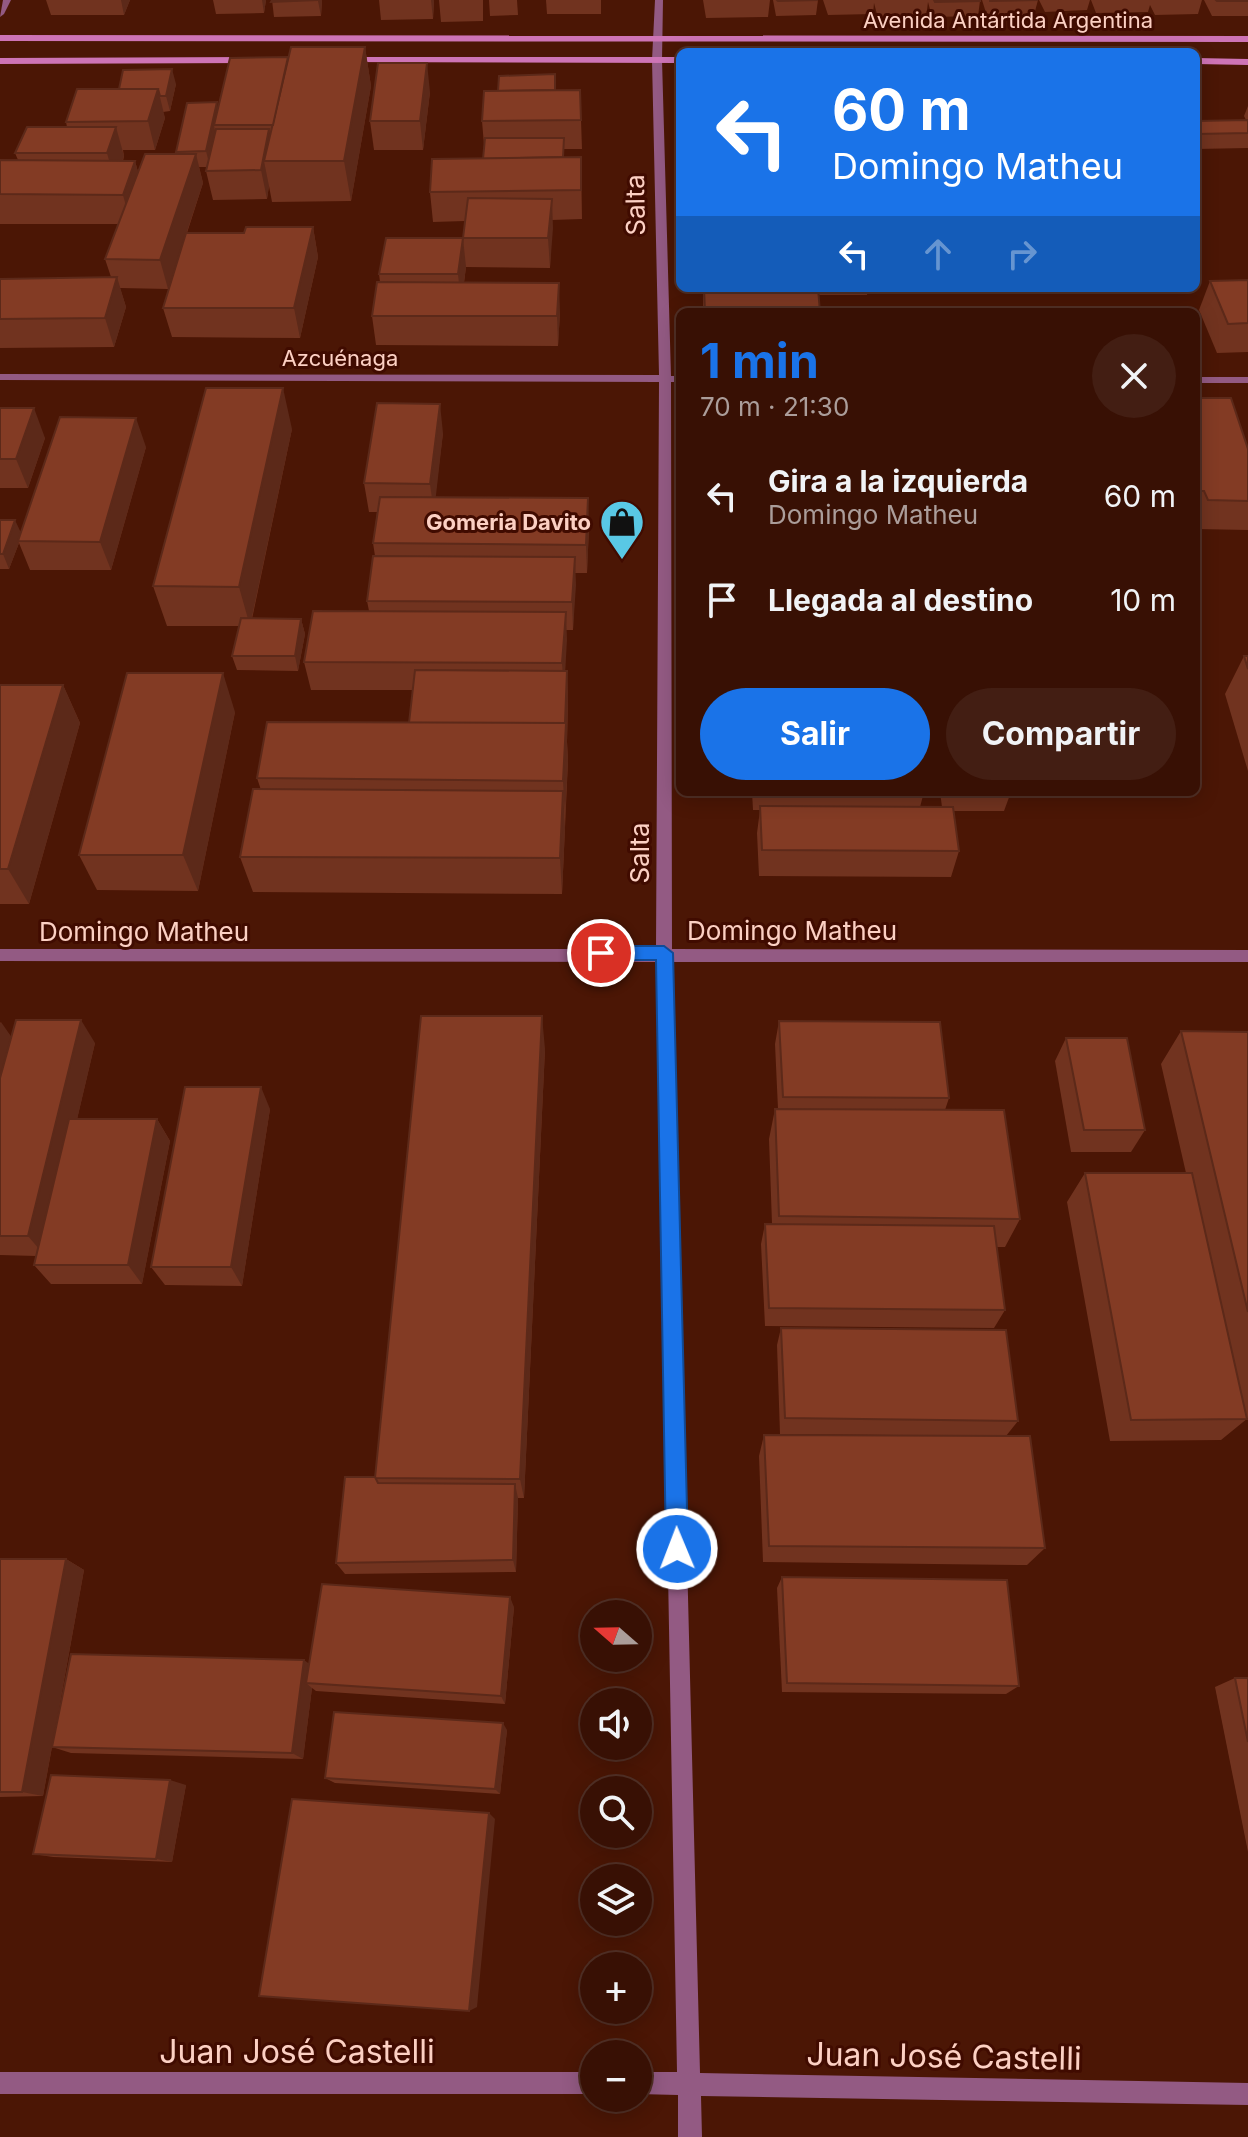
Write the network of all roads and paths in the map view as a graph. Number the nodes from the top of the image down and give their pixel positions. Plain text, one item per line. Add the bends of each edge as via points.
1 (7, 0) edge
2 (659, 0) edge
3 (0, 14) edge
4 (659, 37) junction
5 (0, 38) edge
6 (1248, 39) edge
7 (266, 60) edge
8 (328, 60) edge
9 (657, 60) junction
10 (676, 60) edge
11 (0, 61) edge
12 (1200, 61) edge
13 (1248, 62) edge
14 (0, 377) edge
15 (672, 379) edge
16 (1200, 380) edge
17 (1248, 380) edge
18 (664, 953) junction
19 (0, 955) edge
20 (1248, 956) edge
21 (0, 2083) edge
22 (580, 2083) edge
23 (652, 2083) edge
24 (689, 2083) junction
25 (1248, 2094) edge
26 (690, 2137) edge

1 - 3 street
2 - 4 street, Salta
4 - 5 main road, Avenida Antártida Argentina
4 - 6 main road, Avenida Antártida Argentina
4 - 9 street, Salta
7 - 11 main road
8 - 9 main road
9 - 10 main road
9 - 15 street, Salta
12 - 13 main road
14 - 15 street, Azcuénaga
15 - 18 street, Salta
16 - 17 street
18 - 19 street, Domingo Matheu
18 - 20 street, Domingo Matheu
18 - 24 street, Salta
21 - 22 street, Juan José Castelli
23 - 24 street, Juan José Castelli
24 - 25 street, Juan José Castelli
24 - 26 street, Salta

